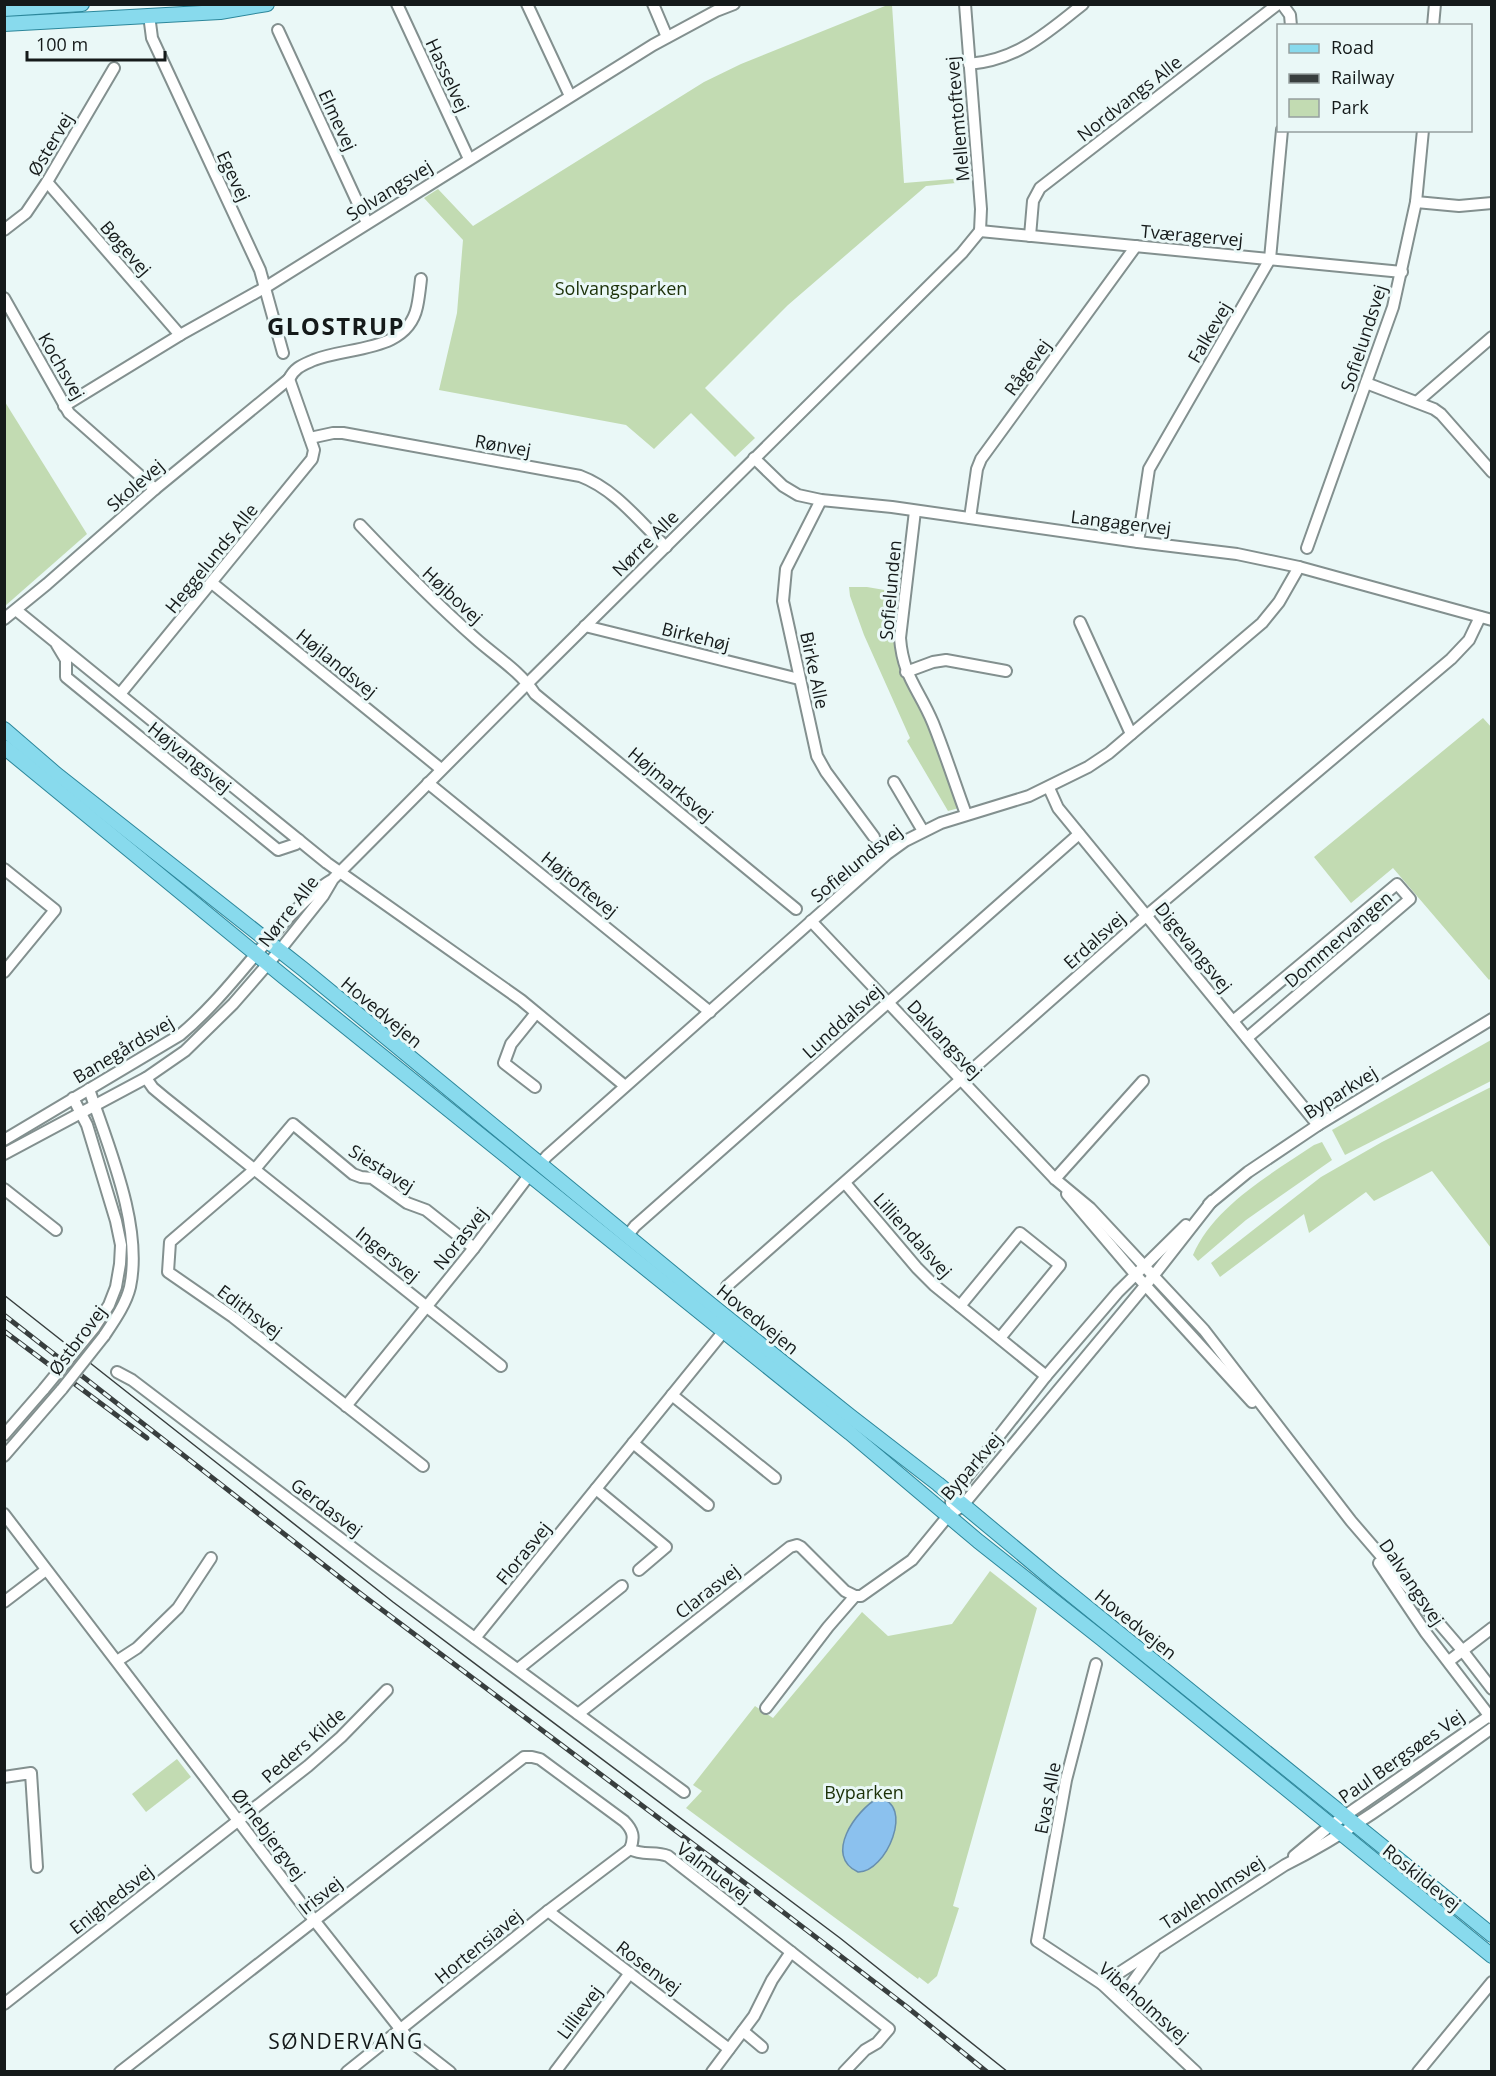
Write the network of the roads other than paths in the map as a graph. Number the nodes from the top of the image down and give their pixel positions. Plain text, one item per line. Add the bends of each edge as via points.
1 (82, 4) edge
2 (192, 4) edge
3 (267, 4) edge
4 (397, 4) edge
5 (527, 4) edge
6 (653, 4) edge
7 (734, 4) edge
8 (965, 4) edge
9 (1280, 4) edge
10 (1435, 4) edge
11 (1082, 5) edge
12 (714, 8) edge
13 (4, 9) edge
14 (149, 15) junction
15 (4, 24) edge
16 (1291, 24) edge
17 (1433, 24) edge
18 (278, 30) dead end
19 (667, 37) junction
20 (969, 64) junction
21 (114, 68) dead end
22 (570, 96) junction
23 (1282, 132) edge
24 (1423, 132) edge
25 (469, 159) junction
26 (47, 182) junction
27 (1416, 202) junction
28 (1491, 203) edge
29 (367, 223) junction
30 (4, 230) edge
31 (980, 231) junction
32 (1030, 236) junction
33 (1136, 246) junction
34 (1270, 259) junction
35 (1402, 272) junction
36 (421, 279) dead end
37 (266, 287) junction
38 (4, 298) edge
39 (180, 335) junction
40 (1491, 337) edge
41 (282, 353) dead end
42 (289, 379) junction
43 (1366, 383) junction
44 (1418, 401) junction
45 (64, 406) junction
46 (310, 438) junction
47 (754, 458) junction
48 (1491, 472) edge
49 (156, 489) junction
50 (820, 500) junction
51 (915, 511) junction
52 (970, 518) junction
53 (360, 525) dead end
54 (1138, 542) junction
55 (666, 546) junction
56 (1307, 548) dead end
57 (1299, 567) junction
58 (212, 583) junction
59 (16, 610) junction
60 (1480, 617) junction
61 (4, 619) edge
62 (1491, 620) edge
63 (1080, 622) dead end
64 (585, 626) junction
65 (56, 643) junction
66 (87, 668) junction
67 (66, 671) junction
68 (1006, 671) dead end
69 (906, 672) junction
70 (800, 679) junction
71 (528, 683) junction
72 (120, 694) junction
73 (4, 729) edge
74 (1131, 734) junction
75 (4, 747) edge
76 (441, 769) junction
77 (894, 782) dead end
78 (428, 783) junction
79 (1049, 788) junction
80 (966, 814) junction
81 (923, 831) junction
82 (1079, 834) junction
83 (874, 837) dead end
84 (299, 840) junction
85 (4, 869) edge
86 (337, 876) junction
87 (796, 909) dead end
88 (1146, 916) junction
89 (811, 921) junction
90 (267, 940) junction
91 (280, 950) junction
92 (256, 953) junction
93 (268, 964) junction
94 (4, 972) edge
95 (888, 1003) junction
96 (710, 1012) junction
97 (536, 1013) junction
98 (1491, 1019) edge
99 (1233, 1021) junction
100 (1247, 1038) junction
101 (146, 1078) junction
102 (961, 1081) junction
103 (1143, 1081) dead end
104 (625, 1086) junction
105 (535, 1087) dead end
106 (89, 1089) junction
107 (73, 1098) junction
108 (94, 1106) junction
109 (81, 1113) junction
110 (1318, 1125) junction
111 (4, 1140) edge
112 (4, 1154) edge
113 (541, 1163) junction
114 (255, 1169) junction
115 (530, 1174) junction
116 (1055, 1179) junction
117 (845, 1183) junction
118 (4, 1189) edge
119 (1212, 1202) junction
120 (616, 1225) junction
121 (56, 1230) dead end
122 (628, 1235) junction
123 (474, 1248) junction
124 (1144, 1264) junction
125 (1135, 1274) junction
126 (1154, 1275) junction
127 (1146, 1285) junction
128 (727, 1286) dead end
129 (426, 1305) junction
130 (960, 1306) junction
131 (724, 1331) junction
132 (1000, 1338) junction
133 (501, 1366) dead end
134 (117, 1372) dead end
135 (1046, 1376) junction
136 (672, 1395) junction
137 (346, 1406) junction
138 (1283, 1434) junction
139 (4, 1435) edge
140 (633, 1443) junction
141 (4, 1456) edge
142 (423, 1466) dead end
143 (775, 1478) dead end
144 (596, 1489) junction
145 (958, 1500) junction
146 (708, 1505) dead end
147 (4, 1514) edge
148 (948, 1516) junction
149 (1351, 1521) junction
150 (211, 1558) dead end
151 (46, 1570) junction
152 (639, 1570) dead end
153 (622, 1586) dead end
154 (855, 1596) junction
155 (4, 1602) edge
156 (1491, 1628) edge
157 (475, 1638) junction
158 (1462, 1650) junction
159 (117, 1661) junction
160 (1449, 1661) junction
161 (1096, 1664) dead end
162 (518, 1669) junction
163 (1491, 1689) edge
164 (387, 1690) dead end
165 (766, 1708) dead end
166 (578, 1714) junction
167 (1491, 1716) edge
168 (1491, 1728) edge
169 (4, 1777) edge
170 (684, 1792) dead end
171 (1349, 1820) junction
172 (238, 1821) junction
173 (1335, 1830) junction
174 (630, 1849) junction
175 (38, 1867) dead end
176 (548, 1911) junction
177 (314, 1920) junction
178 (1491, 1935) edge
179 (1038, 1941) joint
180 (1157, 1947) junction
181 (791, 1952) junction
182 (1491, 1956) edge
183 (630, 1973) junction
184 (1491, 1982) edge
185 (1102, 1984) junction
186 (1120, 2000) junction
187 (4, 2004) edge
188 (401, 2030) junction
189 (743, 2031) junction
190 (762, 2047) dead end
191 (729, 2049) junction
192 (714, 2071) edge
193 (120, 2072) edge
194 (347, 2072) edge
195 (450, 2072) edge
196 (555, 2072) edge
197 (844, 2072) edge
198 (1197, 2072) edge
199 (1418, 2072) edge

1 - 13 main road
2 - 14 main road
3 - 14 main road via 220,12
4 - 25 street, Hasselvej
5 - 22 street
6 - 19 street
7 - 12 street, Solvangsvej
8 - 20 street, Mellemtoftevej
9 - 16 street via 1290,15
9 - 32 street, Nordvangs Alle via 1040,188 1033,201
10 - 17 street
11 - 20 street via 1023,50
12 - 19 street, Solvangsvej
14 - 15 main road
14 - 37 street, Egevej via 152,38
18 - 29 street, Elmevej
19 - 22 street, Solvangsvej
20 - 31 street, Mellemtoftevej
21 - 26 street, Østervej
22 - 25 street, Solvangsvej
23 - 34 street, Falkevej
24 - 27 street, Sofielundsvej
25 - 29 street, Solvangsvej
26 - 30 street, Østervej via 26,213
26 - 39 street, Bøgevej
27 - 28 street via 1459,206
27 - 35 street, Sofielundsvej
29 - 37 street, Solvangsvej
31 - 32 street, Tværagervej
31 - 47 street, Nørre Alle
32 - 33 street, Tværagervej
33 - 34 street, Tværagervej
33 - 52 street, Rågevej via 981,459
34 - 35 street, Tværagervej
34 - 54 street, Falkevej via 1149,470
35 - 43 street, Sofielundsvej
36 - 42 street, Skolevej via 417,307 401,332 382,344 327,355 293,370
37 - 39 street, Solvangsvej
37 - 41 street, Egevej
38 - 45 street, Kochsvej
39 - 45 street, Solvangsvej
40 - 44 street
42 - 46 street
42 - 49 street, Skolevej
43 - 44 street
43 - 56 street, Sofielundsvej
44 - 48 street via 1441,414
45 - 49 street, Kochsvej
46 - 55 street, Rønvej via 343,433 580,476 607,490
46 - 58 street, Heggelunds Alle via 312,459
47 - 50 street, Langagervej via 783,486 798,495
47 - 55 street, Nørre Alle
49 - 59 street, Skolevej
50 - 51 street, Langagervej
50 - 70 street, Birke Alle via 786,569 783,587
51 - 52 street, Langagervej
51 - 69 street, Sofielunden via 900,638
52 - 54 street, Langagervej
53 - 71 street, Højbovej via 418,586
54 - 57 street, Langagervej via 1237,554
55 - 64 street, Nørre Alle
57 - 60 street, Langagervej
57 - 74 street, Sofielundsvej via 1262,623
58 - 72 street, Heggelunds Alle
58 - 76 street, Højlandsvej
59 - 61 street, Skolevej
59 - 65 street, Højvangsvej
60 - 62 street, Langagervej
60 - 88 street, Erdalsvej via 1469,640 1451,659
63 - 74 street
64 - 70 street, Birkehøj
64 - 71 street, Nørre Alle
65 - 66 street, Højvangsvej
65 - 67 street, Højvangsvej via 65,657
66 - 67 street via 75,664
66 - 72 street, Højvangsvej
67 - 84 street, Højvangsvej via 66,677 278,850
68 - 69 street via 946,660
69 - 80 street, Sofielunden via 932,721
70 - 83 street, Birke Alle via 817,756
71 - 76 street, Nørre Alle
71 - 87 street, Højmarksvej via 536,694
72 - 84 street, Højvangsvej
73 - 90 main road, Hovedvejen
74 - 79 street, Sofielundsvej via 1099,760
75 - 92 main road, Hovedvejen
76 - 78 street, Nørre Alle
77 - 81 street
78 - 86 street, Nørre Alle
78 - 96 street, Højtoftevej
79 - 80 street, Sofielundsvej
79 - 82 street, Digevangsvej via 1055,804
80 - 81 street, Sofielundsvej
81 - 89 street, Sofielundsvej via 887,854
82 - 88 street, Digevangsvej
82 - 95 street, Lunddalsvej
84 - 86 street, Højvangsvej
85 - 94 street via 55,910
86 - 90 street, Nørre Alle via 319,888
86 - 91 street, Nørre Alle
86 - 97 street, Højvangsvej
88 - 99 street, Digevangsvej
88 - 102 street, Erdalsvej
89 - 95 street, Dalvangsvej
89 - 96 street, Sofielundsvej
90 - 91 main road, Hovedvejen
90 - 92 street, Banegårdsvej
91 - 93 street, Nørre Alle
91 - 113 main road, Hovedvejen
92 - 93 main road, Hovedvejen
92 - 106 street, Banegårdsvej via 180,1035
93 - 101 street, Banegårdsvej via 209,1030
93 - 115 main road, Hovedvejen
95 - 102 street, Dalvangsvej
95 - 122 street, Lunddalsvej
96 - 104 street, Sofielundsvej
97 - 104 street, Højvangsvej
97 - 105 street via 511,1044 504,1063
98 - 110 street, Byparkvej
99 - 100 street, Digevangsvej
99 - 100 street, Dommervangen via 1397,884 1410,899
100 - 110 street, Digevangsvej
101 - 108 street, Banegårdsvej
101 - 114 street via 157,1092
102 - 116 street, Dalvangsvej
102 - 117 street, Erdalsvej
103 - 116 street
104 - 113 street, Sofielundsvej
106 - 107 street, Banegårdsvej
106 - 108 street, Østbrovej
107 - 109 street, Østbrovej
107 - 111 street, Banegårdsvej
108 - 109 street, Banegårdsvej
108 - 141 street, Østbrovej, bridge via 133,1241 129,1289 104,1336
109 - 112 street, Banegårdsvej
109 - 139 street, Østbrovej, bridge via 121,1245 116,1287 94,1328
110 - 119 street, Byparkvej via 1248,1172
113 - 120 main road, Hovedvejen
114 - 123 street, Siestavej via 293,1124 353,1174 372,1178 411,1206 426,1210
114 - 129 street, Ingersvej
114 - 137 street, Edithsvej via 170,1242 168,1272 233,1317
115 - 120 main road via 542,1174
115 - 123 street, Norasvej
115 - 131 main road, Hovedvejen
116 - 124 street, Dalvangsvej via 1090,1208
116 - 125 street, Dalvangsvej
117 - 128 street, Erdalsvej
117 - 130 street, Lilliendalsvej via 917,1268
118 - 121 street
119 - 124 street, Byparkvej
119 - 126 street, Byparkvej
120 - 122 main road, Hovedvejen
122 - 145 main road, Hovedvejen
123 - 129 street, Norasvej
124 - 125 street, Byparkvej
124 - 126 street, Dalvangsvej
125 - 127 street, Dalvangsvej
125 - 135 street, Byparkvej
126 - 127 street, Byparkvej
126 - 138 street, Dalvangsvej via 1218,1347
127 - 138 street, Dalvangsvej
127 - 145 street, Byparkvej
129 - 133 street, Ingersvej
129 - 137 street, Norasvej
130 - 132 street, Lilliendalsvej
130 - 132 street, Lilliendalsvej via 1020,1233 1060,1265
131 - 136 street, Florasvej
131 - 148 main road, Hovedvejen
132 - 135 street, Lilliendalsvej
134 - 157 street, Gerdasvej
135 - 145 street, Byparkvej
136 - 140 street, Florasvej
136 - 143 street
137 - 142 street, Edithsvej
138 - 149 street, Dalvangsvej
140 - 144 street, Florasvej
140 - 146 street
144 - 152 street via 666,1547
144 - 157 street, Florasvej
145 - 148 street, Byparkvej
145 - 171 main road, Hovedvejen
147 - 151 street, Ørnebjergvej
148 - 154 street, Byparkvej via 912,1560 865,1594
148 - 173 main road, Hovedvejen
149 - 158 street, Dalvangsvej
149 - 160 street, Dalvangsvej
150 - 159 street via 178,1608 137,1648
151 - 155 street
151 - 159 street, Ørnebjergvej
153 - 162 street
154 - 165 street
154 - 166 street, Clarasvej via 845,1591 801,1547 789,1547
156 - 158 street
157 - 162 street, Gerdasvej
158 - 160 street
158 - 163 street, Dalvangsvej
159 - 172 street, Ørnebjergvej
160 - 167 street, Dalvangsvej
161 - 179 street, Evas Alle via 1066,1780
162 - 166 street, Gerdasvej
164 - 172 street, Peders Kilde via 314,1761
166 - 170 street, Gerdasvej
167 - 171 street, Paul Bergsøes Vej
168 - 171 street, Paul Bergsøes Vej via 1420,1780
169 - 175 street via 31,1773
171 - 173 street, Paul Bergsøes Vej
171 - 178 main road, Hovedvejen
172 - 177 street, Ørnebjergvej
172 - 187 street, Enighedsvej
173 - 180 street, Tavleholmsvej via 1315,1850 1285,1864
173 - 182 main road, Roskildevej
174 - 176 street, Hortensiavej
174 - 177 street, Irisvej via 634,1840 630,1827 543,1762 532,1757 521,1759
174 - 181 street, Valmuevej via 639,1854 655,1852 668,1856
176 - 183 street, Rosenvej
176 - 188 street, Hortensiavej
177 - 188 street, Ørnebjergvej
177 - 193 street, Irisvej
179 - 185 street, Vibeholmsvej
180 - 185 street, Tavleholmsvej
180 - 186 street, Tavleholmsvej
181 - 189 street
181 - 197 street, Valmuevej via 889,2029
183 - 191 street, Rosenvej
183 - 196 street, Lillievej
184 - 199 street
185 - 186 street, Vibeholmsvej
186 - 198 street, Vibeholmsvej
188 - 194 street, Hortensiavej
188 - 195 street, Ørnebjergvej
189 - 190 street
189 - 191 street
191 - 192 street

